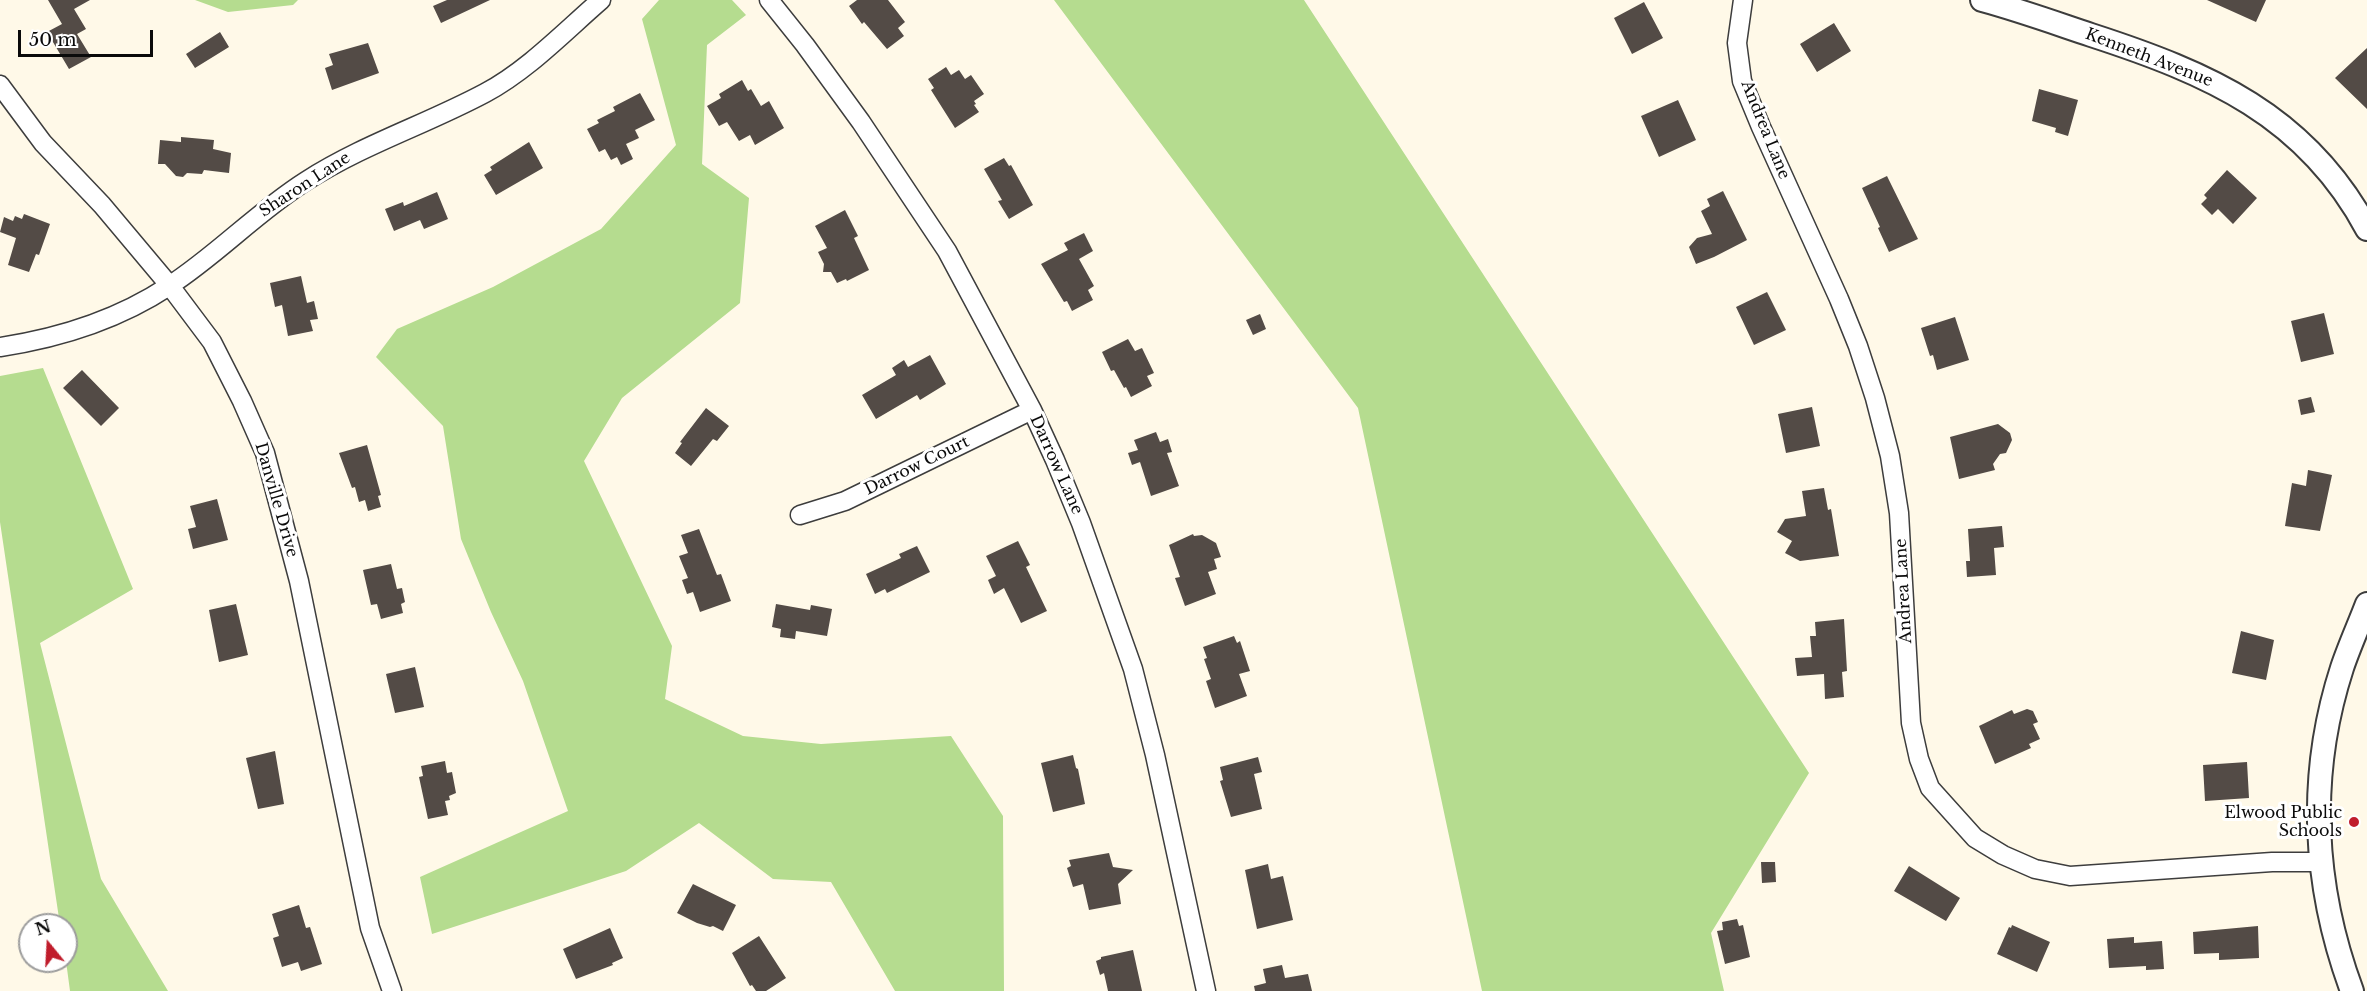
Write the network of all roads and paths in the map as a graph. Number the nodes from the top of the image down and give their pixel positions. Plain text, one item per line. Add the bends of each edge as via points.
1 (601, 0) edge
2 (769, 0) edge
3 (1743, 0) edge
4 (1991, 1) edge
5 (0, 85) edge
6 (2367, 229) edge
7 (170, 286) junction
8 (0, 347) edge
9 (1032, 410) junction
10 (800, 515) dead end
11 (2367, 604) edge
12 (2320, 862) junction
13 (392, 991) edge
14 (1206, 991) edge
15 (2352, 991) edge

1 - 7 street, Sharon Lane via 530,63 487,92 350,155 305,182
2 - 9 street, Darrow Lane via 861,122 947,251
3 - 12 street, Andrea Lane via 1737,43 1742,81 1858,346 1890,456 1899,513 1911,723 1930,788 1975,838 2035,869 2070,876
4 - 6 street, Kenneth Avenue via 2173,64 2261,110 2301,141 2329,171
5 - 7 street, Danville Drive via 43,143
7 - 8 street, Sharon Lane via 124,313 68,332
7 - 13 street, Danville Drive via 212,342 265,453 299,581 370,928
9 - 10 street, Darrow Court via 845,501
9 - 14 street, Darrow Lane via 1081,523 1133,669
11 - 12 street via 2342,668 2330,716 2321,768
12 - 15 street

